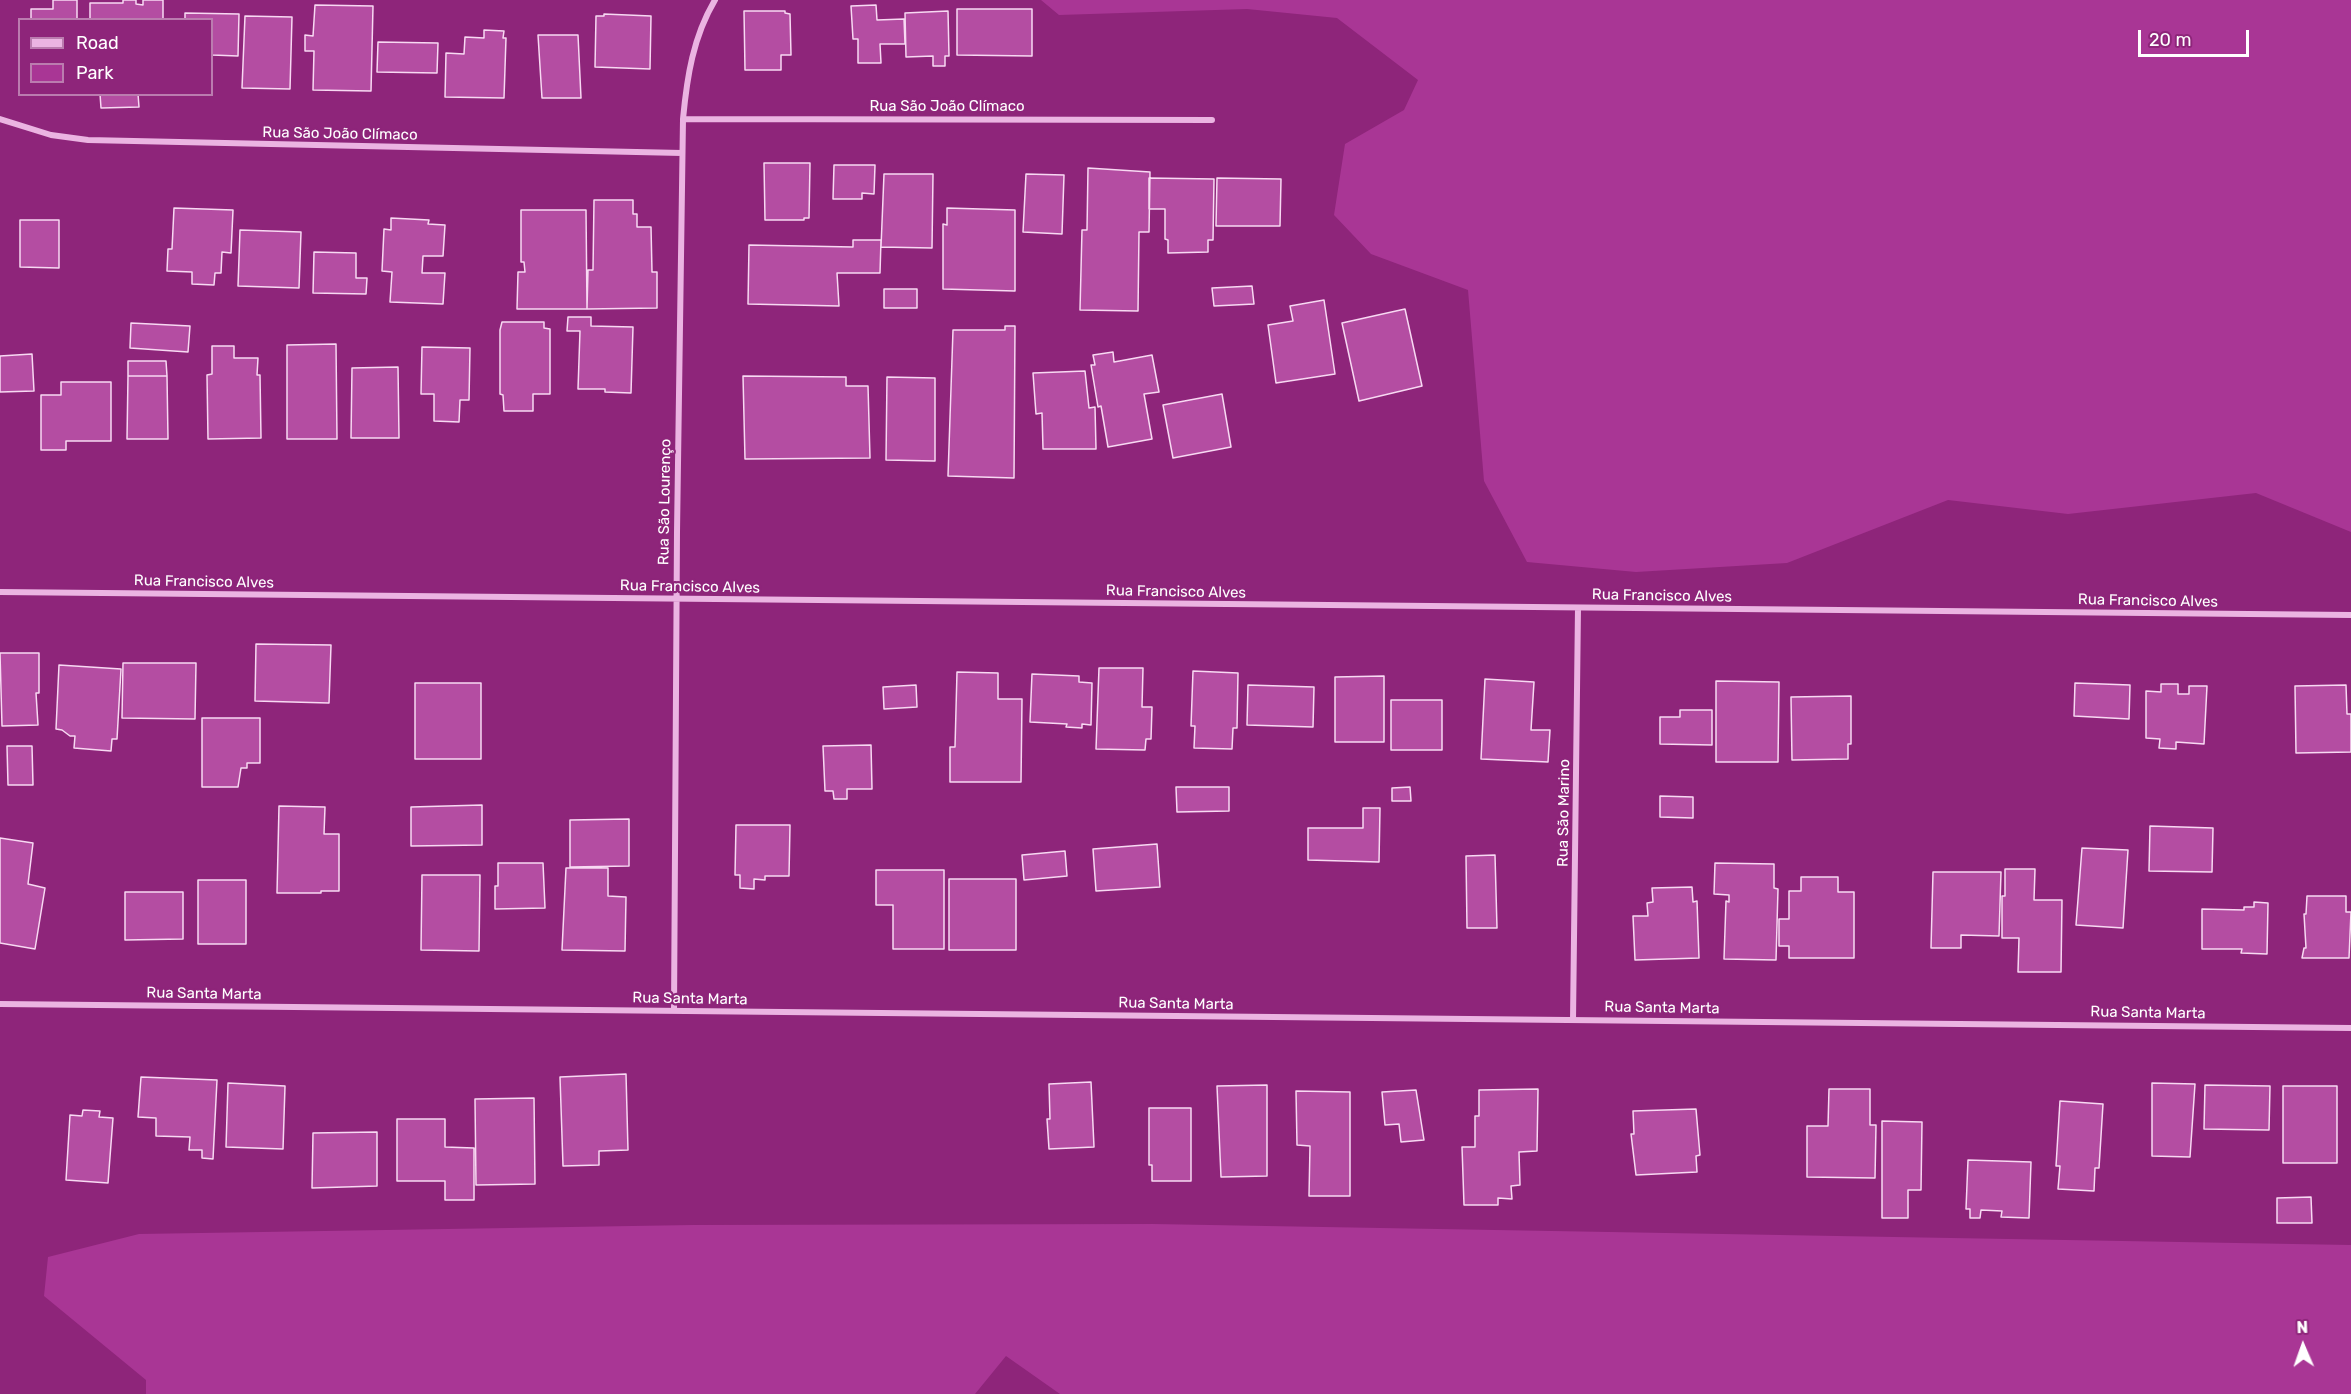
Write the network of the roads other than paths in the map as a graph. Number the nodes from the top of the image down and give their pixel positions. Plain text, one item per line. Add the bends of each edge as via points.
1 (715, 0) edge
2 (0, 119) edge
3 (683, 119) junction
4 (1212, 120) dead end
5 (682, 153) junction
6 (0, 592) edge
7 (676, 599) junction
8 (1578, 608) junction
9 (2351, 615) edge
10 (0, 1004) edge
11 (674, 1011) junction
12 (1573, 1020) junction
13 (2351, 1028) edge

1 - 3 street, Rua São Lourenço via 694,45
2 - 5 street, Rua São João Clímaco via 51,135 88,140
3 - 4 street, Rua São João Clímaco
3 - 5 street, Rua São Lourenço
5 - 7 street, Rua São Lourenço
6 - 7 street, Rua Francisco Alves
7 - 8 street, Rua Francisco Alves
7 - 11 street, Rua São Lourenço
8 - 9 street, Rua Francisco Alves
8 - 12 street, Rua São Marino
10 - 11 street, Rua Santa Marta
11 - 12 street, Rua Santa Marta
12 - 13 street, Rua Santa Marta

